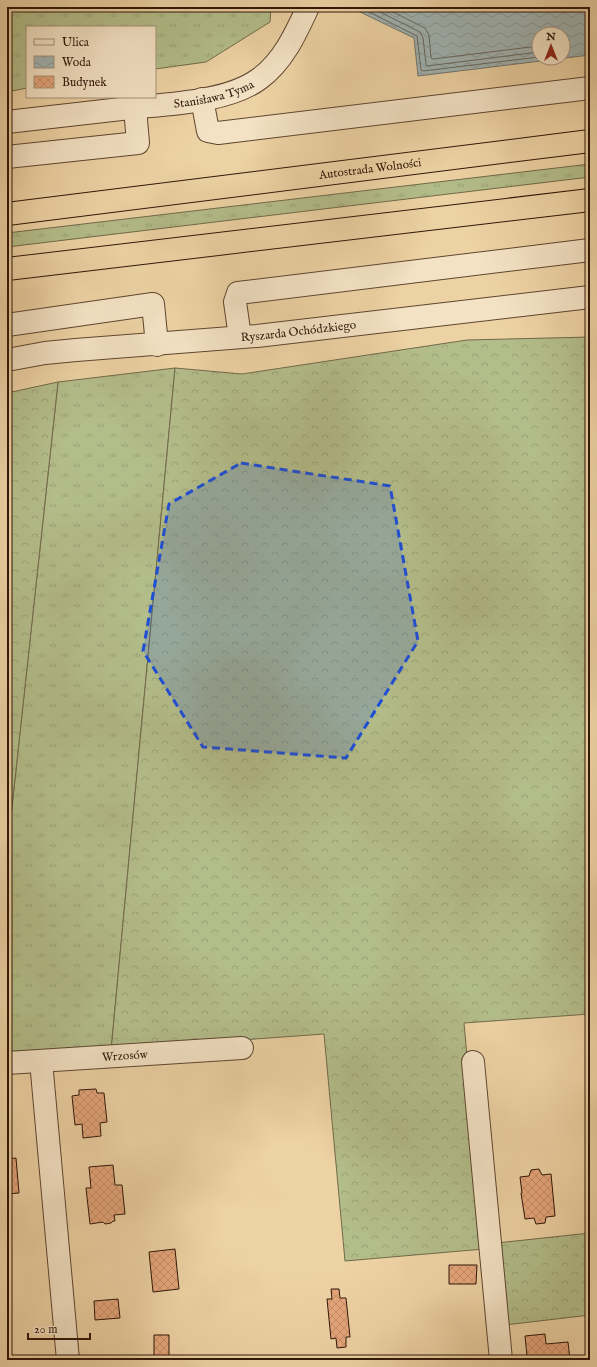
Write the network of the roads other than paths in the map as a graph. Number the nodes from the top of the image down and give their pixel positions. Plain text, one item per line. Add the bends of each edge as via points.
1 (308, 7) edge
2 (590, 88) edge
3 (202, 99) junction
4 (135, 108) junction
5 (7, 122) edge
6 (590, 142) edge
7 (7, 157) edge
8 (590, 200) edge
9 (7, 214) edge
10 (590, 250) edge
11 (7, 269) edge
12 (590, 297) edge
13 (7, 325) edge
14 (240, 337) junction
15 (157, 345) junction
16 (7, 360) edge
17 (242, 1048) dead end
18 (41, 1061) junction
19 (473, 1062) dead end
20 (7, 1063) edge
21 (68, 1360) edge
22 (501, 1360) edge

1 - 3 street, Stanisława Tyma via 295,34 275,65 259,80 242,89
2 - 3 street via 218,133 208,131
3 - 4 street, Stanisława Tyma
4 - 5 street, Stanisława Tyma
4 - 7 street via 138,143
6 - 9 highway, Autostrada Wolności
8 - 11 highway
10 - 14 street via 238,293 235,302
12 - 14 street, Ryszarda Ochódzkiego
13 - 15 street via 153,304
14 - 15 street, Ryszarda Ochódzkiego
15 - 16 street, Ryszarda Ochódzkiego via 53,352
17 - 18 street, Wrzosów
18 - 20 street, Wrzosów
18 - 21 street
19 - 22 street

